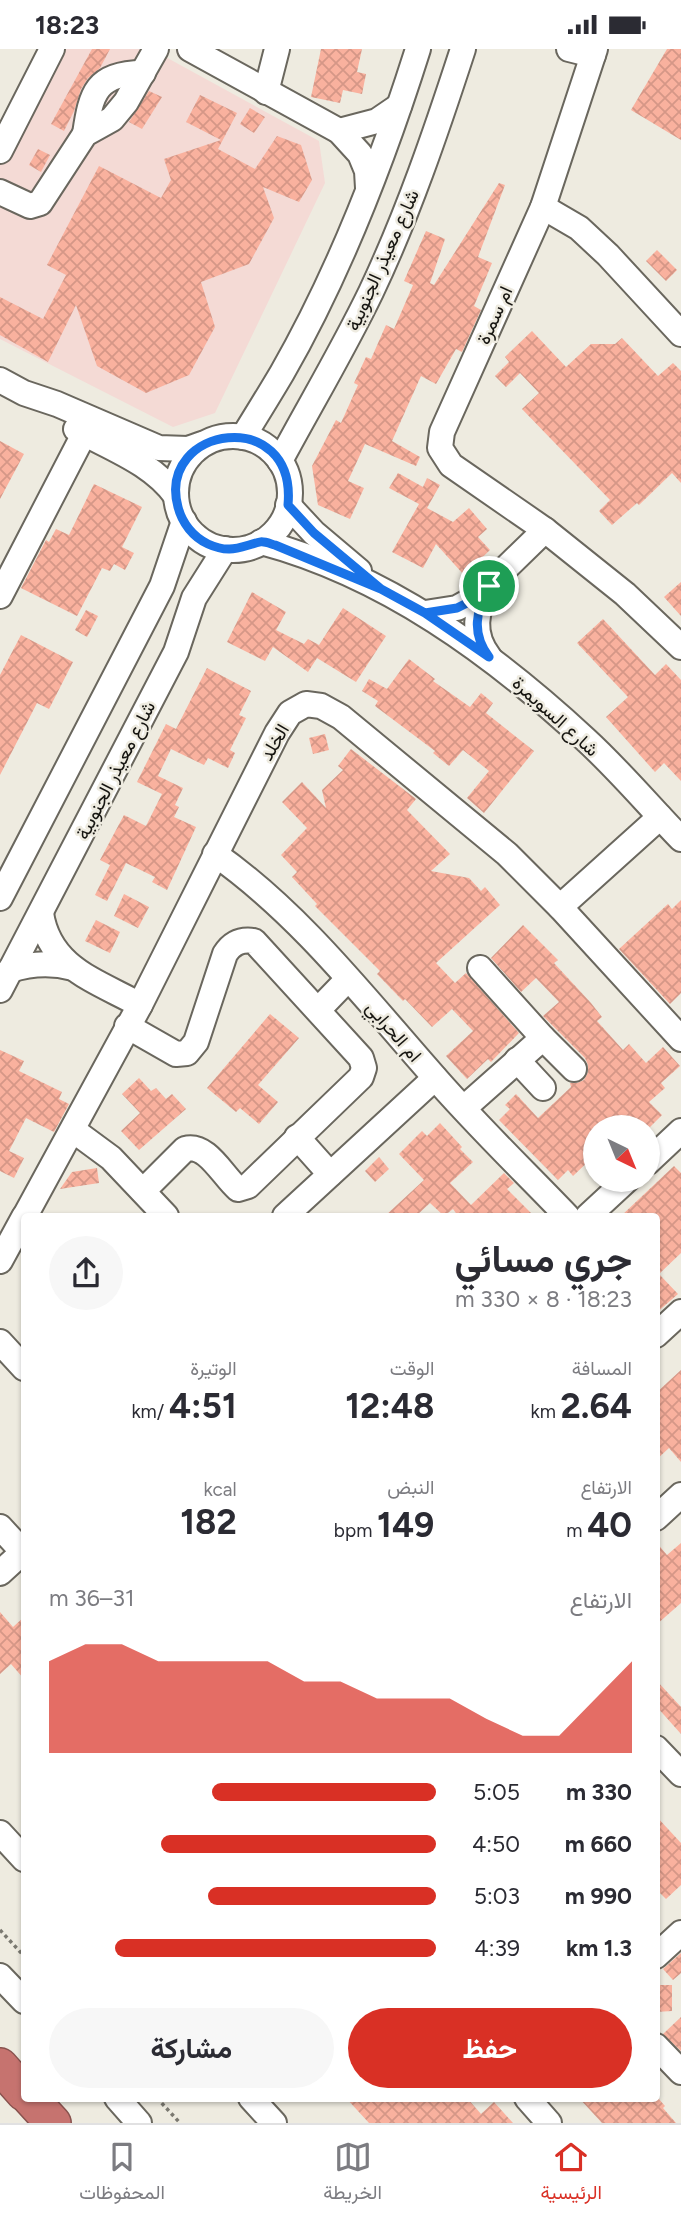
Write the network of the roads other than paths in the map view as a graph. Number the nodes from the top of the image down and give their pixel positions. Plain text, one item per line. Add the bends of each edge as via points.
1 (52, 49) edge
2 (156, 49) edge
3 (190, 49) edge
4 (277, 49) edge
5 (418, 49) edge
6 (569, 49) edge
7 (463, 50) edge
8 (594, 52) edge
9 (266, 92) junction
10 (399, 106) junction
11 (339, 131) junction
12 (0, 151) edge
13 (368, 188) junction
14 (0, 193) edge
15 (543, 207) junction
16 (681, 334) edge
17 (0, 380) edge
18 (24, 393) junction
19 (84, 434) junction
20 (243, 437) junction
21 (202, 444) junction
22 (280, 461) junction
23 (176, 496) junction
24 (288, 505) junction
25 (184, 521) junction
26 (545, 530) junction
27 (261, 542) junction
28 (225, 549) junction
29 (489, 586) junction
30 (381, 589) junction
31 (0, 596) edge
32 (425, 613) junction
33 (681, 647) edge
34 (489, 657) junction
35 (660, 817) junction
36 (681, 839) edge
37 (215, 854) junction
38 (9, 873) edge
39 (0, 898) edge
40 (560, 907) junction
41 (41, 913) junction
42 (73, 968) junction
43 (480, 968) dead end
44 (348, 979) junction
45 (5, 980) edge
46 (140, 1005) junction
47 (318, 1010) junction
48 (127, 1026) junction
49 (543, 1038) junction
50 (681, 1039) edge
51 (517, 1061) junction
52 (574, 1069) dead end
53 (435, 1078) junction
54 (543, 1088) dead end
55 (464, 1108) junction
56 (73, 1130) junction
57 (681, 1131) edge
58 (297, 1137) junction
59 (660, 1150) edge
60 (330, 1174) junction
61 (143, 1191) junction
62 (614, 1192) edge
63 (27, 1213) edge
64 (163, 1213) edge
65 (288, 1213) edge
66 (564, 1213) edge
67 (592, 1213) edge
68 (21, 1224) edge
69 (0, 1261) edge
70 (681, 1312) edge
71 (660, 1331) edge
72 (0, 1342) edge
73 (21, 1365) edge
74 (681, 1495) edge
75 (660, 1514) edge
76 (0, 1527) edge
77 (21, 1550) edge
78 (21, 1556) edge
79 (0, 1573) edge
80 (660, 1752) edge
81 (681, 1774) edge
82 (0, 1833) edge
83 (21, 1856) edge
84 (681, 1933) edge
85 (660, 1952) edge
86 (0, 1976) edge
87 (21, 1998) edge
88 (660, 2050) edge
89 (0, 2066) edge
90 (681, 2071) edge
91 (21, 2090) edge
92 (34, 2102) edge
93 (121, 2102) edge
94 (255, 2102) edge
95 (531, 2102) edge
96 (52, 2123) edge
97 (139, 2123) edge
98 (274, 2123) edge
99 (549, 2123) edge

1 - 12 street
2 - 14 street via 143,73 111,76 99,88 90,104 85,134 40,203 30,205
3 - 9 street
4 - 9 street
5 - 10 street
6 - 8 street, ام سمرة
7 - 22 street, شارع معيذر الجنوبية via 380,273
8 - 15 street, ام سمرة
9 - 11 street
10 - 11 street via 377,121
10 - 13 street
11 - 13 street via 360,154
13 - 20 street via 301,336
15 - 16 street via 579,228
15 - 26 street, ام سمرة via 442,432 440,448 452,465
17 - 18 street
18 - 19 street
18 - 21 street via 159,448 188,449
19 - 23 street via 146,467
19 - 31 street
20 - 21 street
20 - 22 street via 260,443
21 - 23 street via 185,463
22 - 24 street via 289,483
23 - 25 street
24 - 27 street via 277,529
24 - 30 street, شارع السويمرة
25 - 28 street via 201,540
25 - 38 street via 162,586
26 - 29 street
26 - 33 street, ام سمرة via 625,594
27 - 28 street
27 - 30 street, شارع السويمرة
28 - 41 street, شارع معيذر الجنوبية via 194,598 176,652
29 - 32 street via 457,608
29 - 34 street via 476,624 480,646
30 - 32 street, شارع السويمرة
32 - 34 street, شارع السويمرة
34 - 35 street, شارع السويمرة via 586,740
35 - 36 street, شارع السويمرة
35 - 40 street
37 - 40 street, الخلد via 290,713 306,704 321,706 456,810
37 - 44 street, ام الحرابي via 275,902
37 - 46 street, الخلد
38 - 39 street
40 - 50 street, الخلد
41 - 42 street via 54,950
41 - 45 street, شارع معيذر الجنوبية
42 - 45 street via 48,963 23,966
42 - 46 street
43 - 49 street
44 - 47 street
44 - 53 street, ام الحرابي
46 - 48 street, الخلد
47 - 48 street via 260,946 245,940 225,954 196,1042 187,1053 176,1054
47 - 58 street via 361,1058 364,1068 361,1077
48 - 56 street, الخلد
49 - 51 street
49 - 52 street
51 - 54 street
51 - 55 street
53 - 55 street, ام الحرابي
53 - 60 street
55 - 66 street, ام الحرابي
56 - 61 street via 111,1158
56 - 63 street, الخلد
57 - 59 street
58 - 60 street
58 - 61 street via 248,1186 238,1189 194,1147 185,1149
60 - 65 street
61 - 64 street
62 - 67 street
68 - 69 street, الخلد
70 - 71 street
72 - 73 street
74 - 75 street
76 - 77 street
78 - 79 street
80 - 81 street
82 - 83 street
84 - 85 street
86 - 87 street
88 - 90 street
89 - 91 highway
92 - 96 highway
93 - 97 street
94 - 98 street
95 - 99 street

